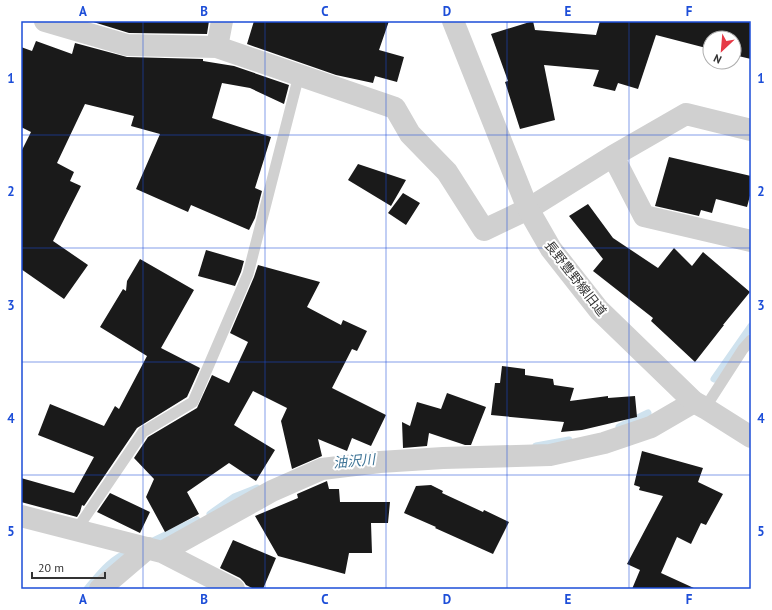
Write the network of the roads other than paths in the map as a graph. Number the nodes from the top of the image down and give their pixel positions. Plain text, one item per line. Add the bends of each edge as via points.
1 (44, 21) edge
2 (222, 21) edge
3 (453, 21) edge
4 (216, 47) junction
5 (299, 75) junction
6 (751, 130) edge
7 (613, 156) junction
8 (528, 209) junction
9 (751, 241) edge
10 (751, 340) edge
11 (699, 405) junction
12 (751, 437) edge
13 (21, 516) edge
14 (77, 529) junction
15 (149, 548) junction
16 (100, 589) edge
17 (234, 589) edge

1 - 4 street via 127,45
2 - 4 street
3 - 8 street, 長野豊野線旧道
4 - 5 street
5 - 8 street via 395,108 410,134 447,172 484,230
5 - 14 lane via 248,274 193,402 143,432
6 - 7 street via 686,114
7 - 8 street
7 - 9 street via 644,216
8 - 11 street, 長野豊野線旧道 via 551,249 599,310
10 - 11 lane
11 - 12 street, 長野豊野線旧道
11 - 15 street via 651,427 604,443 550,455 443,458 322,469
13 - 14 street
14 - 15 street
15 - 16 street
15 - 17 street

